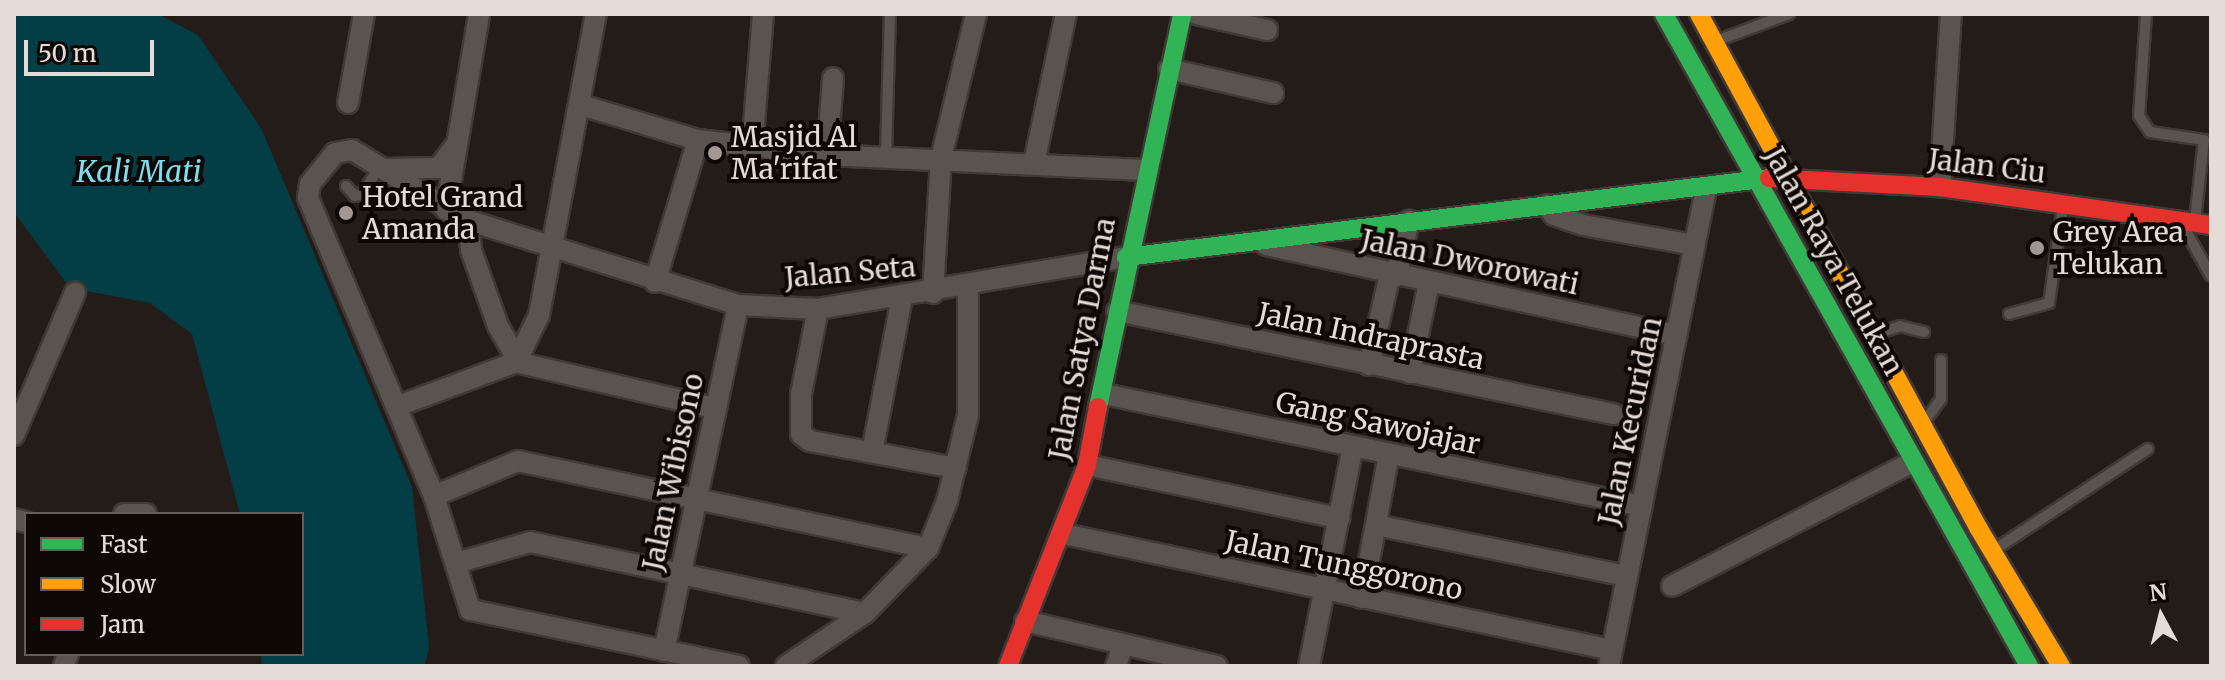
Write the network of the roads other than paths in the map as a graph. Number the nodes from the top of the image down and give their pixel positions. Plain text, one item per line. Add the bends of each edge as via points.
1 (364, 14) edge
2 (479, 14) edge
3 (596, 14) edge
4 (763, 14) edge
5 (890, 14) edge
6 (976, 14) edge
7 (1066, 14) edge
8 (1182, 14) edge
9 (1196, 14) edge
10 (1664, 14) edge
11 (1699, 14) edge
12 (1789, 14) edge
13 (1951, 14) edge
14 (2146, 14) edge
15 (1267, 30) dead end
16 (1714, 42) junction
17 (1169, 69) junction
18 (833, 78) dead end
19 (1273, 93) dead end
20 (348, 103) dead end
21 (581, 105) junction
22 (459, 138) junction
23 (698, 140) junction
24 (752, 148) junction
25 (827, 155) junction
26 (886, 155) junction
27 (941, 158) junction
28 (1034, 163) junction
29 (379, 168) junction
30 (1145, 170) junction
31 (1790, 175) junction
32 (1756, 176) junction
33 (346, 186) dead end
34 (1940, 187) junction
35 (1706, 188) junction
36 (2063, 204) junction
37 (1547, 205) junction
38 (446, 210) junction
39 (467, 220) junction
40 (1409, 221) junction
41 (2195, 223) edge
42 (1252, 242) junction
43 (1694, 245) junction
44 (553, 251) junction
45 (1126, 257) junction
46 (1393, 275) junction
47 (2211, 276) edge
48 (655, 282) junction
49 (1429, 283) junction
50 (968, 286) junction
51 (75, 293) dead end
52 (933, 293) junction
53 (902, 297) junction
54 (738, 305) junction
55 (818, 309) junction
56 (1117, 311) junction
57 (2009, 314) dead end
58 (1924, 332) dead end
59 (1676, 335) junction
60 (1873, 335) junction
61 (516, 359) junction
62 (1941, 360) dead end
63 (1369, 365) junction
64 (1410, 373) junction
65 (22, 393) edge
66 (1104, 394) junction
67 (398, 406) junction
68 (714, 408) junction
69 (1613, 414) dead end
70 (1922, 425) junction
71 (14, 435) edge
72 (1353, 446) junction
73 (2148, 449) dead end
74 (872, 452) junction
75 (1389, 454) junction
76 (1912, 462) junction
77 (1087, 465) junction
78 (956, 468) junction
79 (434, 496) junction
80 (696, 496) junction
81 (1641, 506) junction
82 (1339, 518) junction
83 (1376, 525) junction
84 (1064, 534) junction
85 (928, 548) junction
86 (1992, 551) junction
87 (456, 563) junction
88 (680, 574) junction
89 (1627, 576) junction
90 (1672, 586) dead end
91 (1324, 590) junction
92 (1362, 598) junction
93 (865, 613) junction
94 (1025, 621) junction
95 (2046, 639) junction
96 (1123, 645) junction
97 (664, 651) junction
98 (1610, 658) edge
99 (2026, 660) edge
100 (739, 666) edge
101 (786, 666) edge
102 (1008, 666) edge
103 (1116, 666) edge
104 (1217, 666) edge
105 (1309, 666) edge
106 (2061, 666) edge

1 - 20 street
2 - 22 street
3 - 21 street
4 - 24 street
5 - 26 lane
6 - 27 street
7 - 28 street
8 - 17 main road, Jalan Satya Darma
9 - 15 street
10 - 32 main road, Jalan Raya Telukan
11 - 16 main road, Jalan Raya Telukan
12 - 16 lane
13 - 34 street
14 - 41 lane via 2139,116 2150,132 2204,140
16 - 31 main road, Jalan Raya Telukan
17 - 19 street
17 - 30 main road, Jalan Satya Darma
18 - 25 street
21 - 23 street
21 - 44 street
22 - 29 street via 439,168
22 - 38 street
23 - 24 street
23 - 48 street
24 - 25 street
25 - 26 street
26 - 27 street
27 - 28 street
27 - 52 street
28 - 30 street
29 - 33 lane via 362,194 355,196
29 - 38 street, Jalan Seta
29 - 67 street, Jalan Seta via 352,150 341,150 307,190
30 - 45 main road, Jalan Satya Darma
31 - 32 main road, Jalan Ciu
31 - 34 main road, Jalan Ciu
31 - 60 main road, Jalan Raya Telukan
32 - 35 main road, Jalan Ciu
32 - 76 main road, Jalan Raya Telukan
34 - 36 main road, Jalan Ciu
35 - 37 main road, Jalan Ciu
35 - 43 street, Jalan Kecuridan
36 - 41 main road, Jalan Ciu
36 - 57 lane via 2049,303
37 - 40 main road, Jalan Ciu
37 - 43 street via 1554,215 1583,225
38 - 39 street, Jalan Seta
39 - 44 street, Jalan Seta
39 - 61 street via 471,250 498,326
40 - 42 main road, Jalan Ciu
40 - 46 street
41 - 47 lane
42 - 45 main road, Jalan Ciu
42 - 46 street, Jalan Dworowati
43 - 59 street, Jalan Kecuridan
44 - 48 street, Jalan Seta
44 - 61 street via 534,330
45 - 50 street, Jalan Seta
45 - 56 main road, Jalan Satya Darma
46 - 49 street, Jalan Dworowati
46 - 63 street
48 - 54 street, Jalan Seta
49 - 59 street, Jalan Dworowati
49 - 64 street
50 - 52 street, Jalan Seta
50 - 78 street via 968,415
51 - 65 street
52 - 53 street, Jalan Seta
53 - 55 street, Jalan Seta
53 - 74 street
54 - 55 street, Jalan Seta
54 - 68 street, Jalan Wibisono
55 - 74 street via 801,394 801,434 810,441
56 - 63 street, Jalan Indraprasta
56 - 66 main road, Jalan Satya Darma
58 - 60 lane via 1900,326
59 - 81 street, Jalan Kecuridan
60 - 70 main road, Jalan Raya Telukan
61 - 67 street
61 - 68 street
62 - 70 lane via 1941,399
63 - 64 street, Jalan Indraprasta
64 - 69 street, Jalan Indraprasta
65 - 71 street
66 - 72 street, Gang Sawojajar
66 - 77 main road, Jalan Satya Darma
67 - 79 street
68 - 80 street, Jalan Wibisono
70 - 86 main road, Jalan Raya Telukan
72 - 75 street, Gang Sawojajar
72 - 82 street
73 - 86 lane
74 - 78 street
75 - 81 street, Gang Sawojajar
75 - 83 street
76 - 90 street
76 - 99 main road, Jalan Raya Telukan
77 - 82 street
77 - 84 main road, Jalan Satya Darma
78 - 85 street
79 - 80 street via 518,461
79 - 87 street
80 - 85 street
80 - 88 street, Jalan Wibisono
81 - 89 street, Jalan Kecuridan
82 - 91 street
83 - 89 street
83 - 92 street
84 - 91 street, Jalan Tunggorono
84 - 94 main road, Jalan Satya Darma
85 - 93 street
86 - 95 main road, Jalan Raya Telukan
87 - 88 street via 522,541
87 - 97 street via 472,612
88 - 93 street
88 - 97 street, Jalan Wibisono
89 - 98 street, Jalan Kecuridan
91 - 92 street, Jalan Tunggorono
91 - 105 street
92 - 98 street, Jalan Tunggorono
93 - 101 street
94 - 96 street
94 - 102 main road, Jalan Satya Darma
95 - 99 main road
95 - 106 main road, Jalan Raya Telukan
96 - 103 street
96 - 104 street
97 - 100 street

